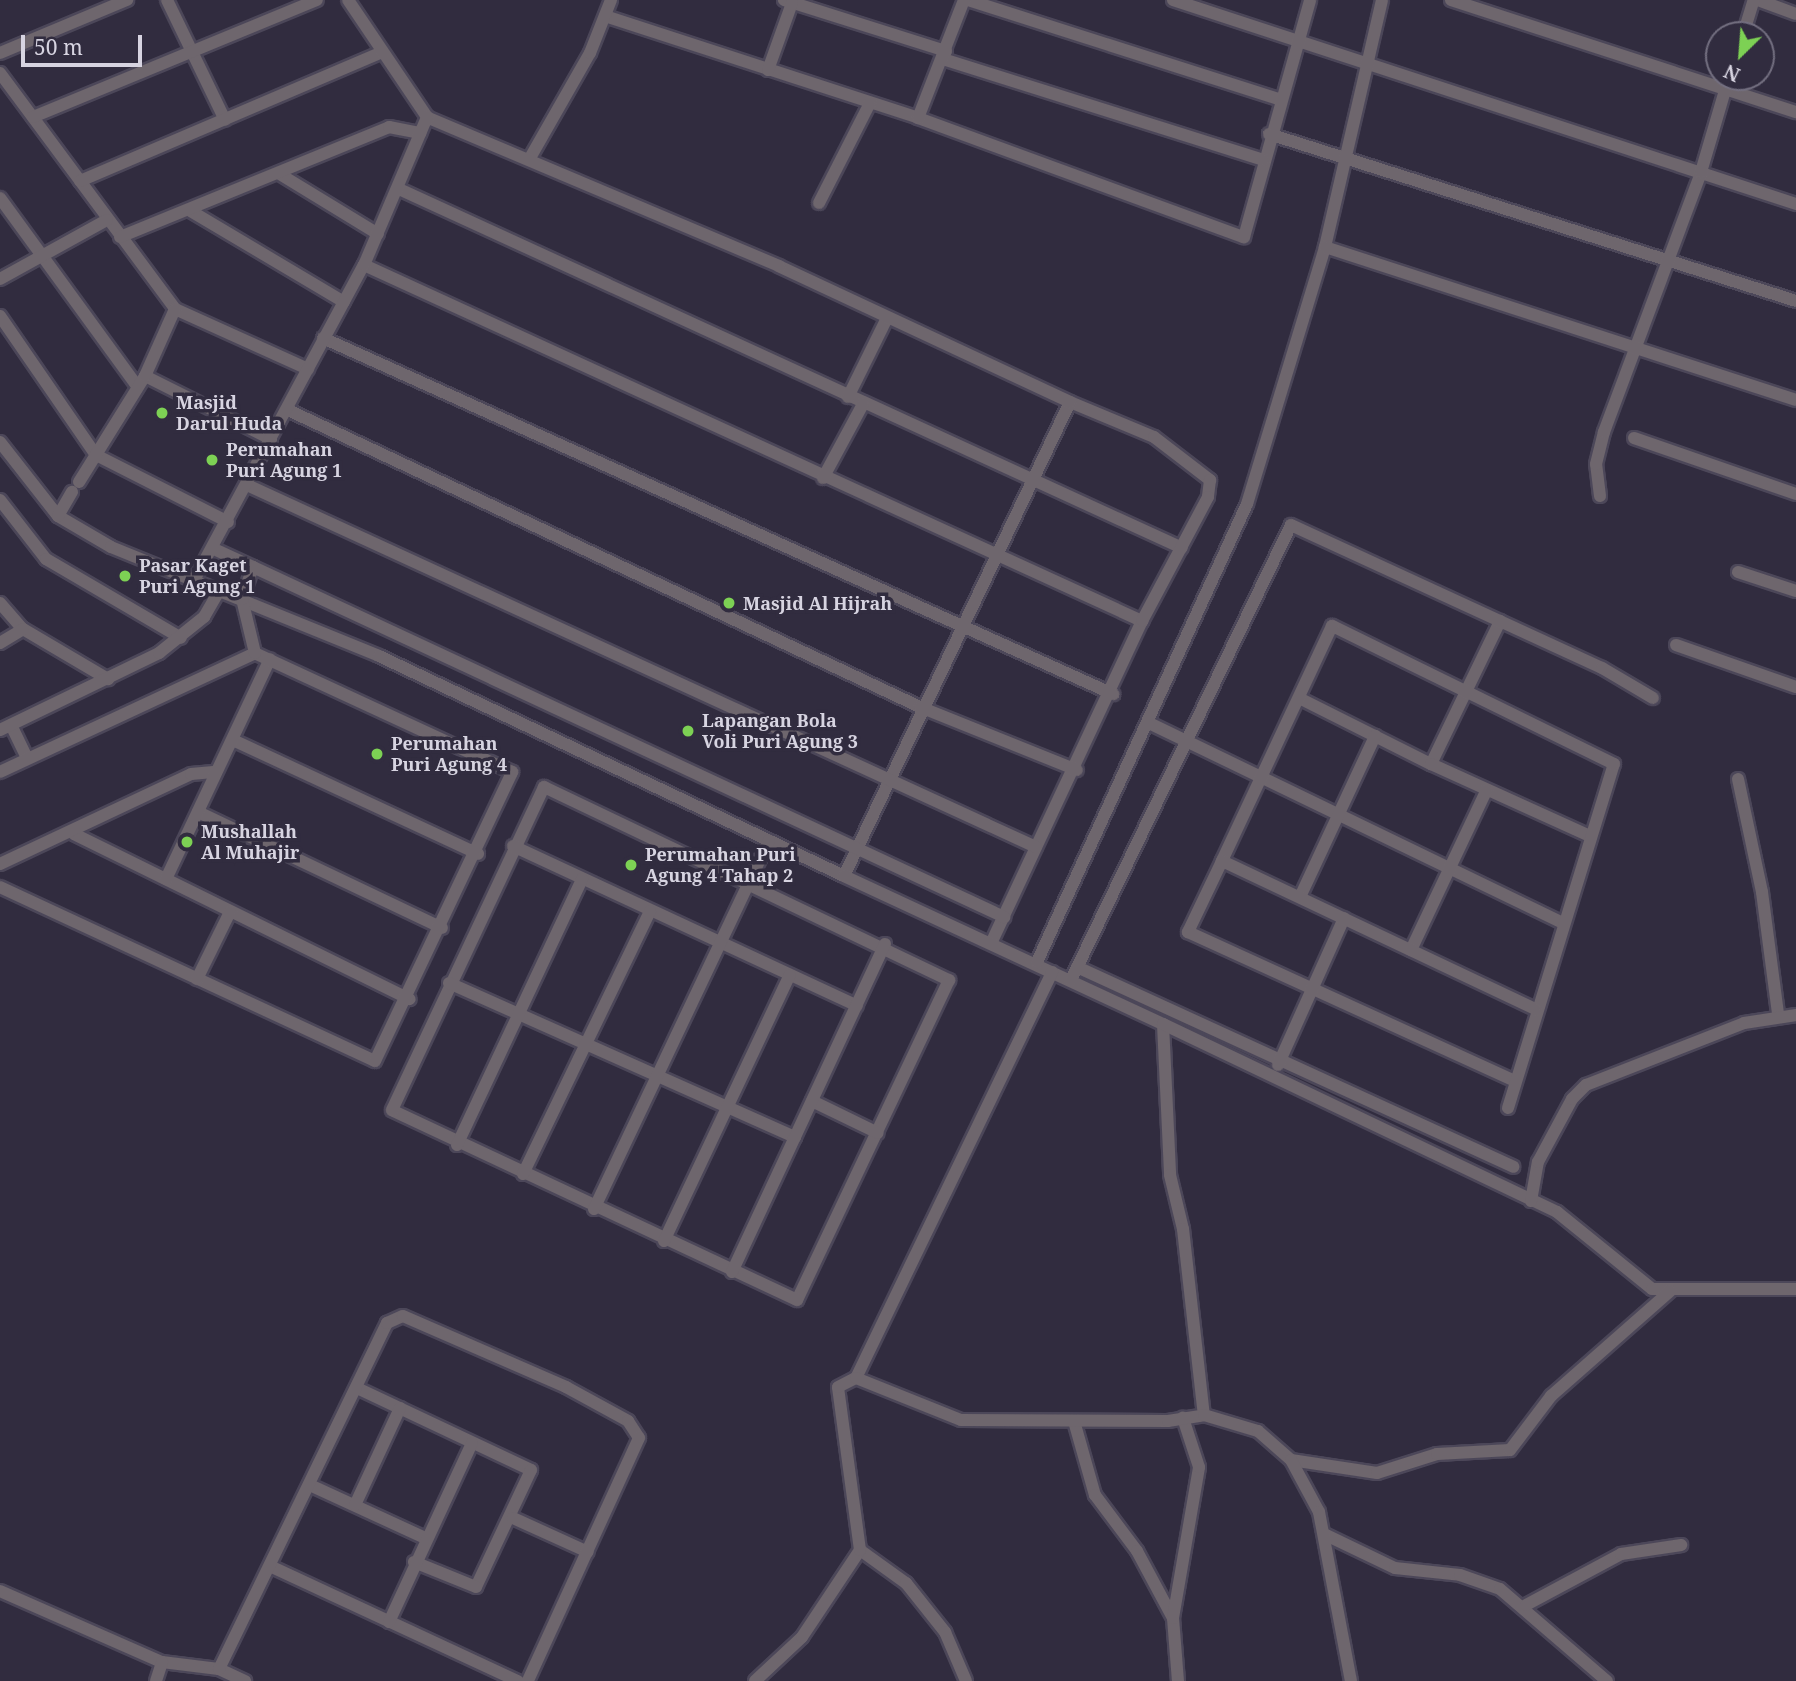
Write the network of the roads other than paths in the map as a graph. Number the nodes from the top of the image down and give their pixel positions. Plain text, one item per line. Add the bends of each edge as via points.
1 (127, 0) edge
2 (167, 0) edge
3 (317, 0) edge
4 (348, 0) edge
5 (611, 0) edge
6 (966, 0) edge
7 (1173, 0) edge
8 (1310, 0) edge
9 (1382, 0) edge
10 (1451, 0) edge
11 (1756, 0) edge
12 (788, 1) edge
13 (1796, 14) edge
14 (605, 16) junction
15 (1748, 21) edge
16 (1297, 40) junction
17 (383, 52) junction
18 (0, 53) edge
19 (189, 54) junction
20 (944, 55) junction
21 (1364, 59) junction
22 (768, 70) junction
23 (0, 75) edge
24 (1705, 76) edge
25 (1725, 91) edge
26 (1746, 91) edge
27 (1278, 99) junction
28 (870, 103) junction
29 (1796, 112) edge
30 (33, 117) junction
31 (426, 117) junction
32 (918, 118) junction
33 (225, 120) junction
34 (420, 133) junction
35 (1269, 134) junction
36 (1342, 157) junction
37 (530, 158) junction
38 (1263, 160) junction
39 (1701, 172) junction
40 (278, 173) junction
41 (80, 181) junction
42 (399, 189) junction
43 (0, 198) edge
44 (819, 203) dead end
45 (1796, 204) edge
46 (189, 210) junction
47 (107, 220) junction
48 (378, 234) junction
49 (120, 237) junction
50 (1325, 247) junction
51 (41, 255) junction
52 (1669, 257) junction
53 (364, 265) junction
54 (0, 279) edge
55 (1796, 301) edge
56 (345, 302) junction
57 (176, 309) junction
58 (0, 316) edge
59 (887, 318) junction
60 (323, 338) junction
61 (1638, 349) junction
62 (307, 369) junction
63 (141, 381) junction
64 (848, 397) junction
65 (1796, 400) edge
66 (1070, 402) junction
67 (863, 404) junction
68 (288, 410) junction
69 (1634, 438) dead end
70 (271, 439) junction
71 (0, 442) edge
72 (96, 455) junction
73 (823, 478) junction
74 (1033, 479) junction
75 (247, 485) junction
76 (1796, 494) edge
77 (1600, 496) dead end
78 (0, 500) edge
79 (58, 516) junction
80 (228, 523) junction
81 (1182, 548) junction
82 (214, 549) junction
83 (994, 556) junction
84 (253, 567) junction
85 (1738, 572) dead end
86 (193, 582) junction
87 (1796, 591) edge
88 (218, 593) junction
89 (242, 599) junction
90 (0, 603) edge
91 (1143, 621) junction
92 (1500, 621) junction
93 (958, 627) junction
94 (23, 629) junction
95 (181, 638) junction
96 (0, 643) edge
97 (1676, 645) dead end
98 (255, 653) junction
99 (270, 659) junction
100 (108, 679) junction
101 (1796, 687) edge
102 (1468, 693) junction
103 (1112, 695) junction
104 (1299, 698) junction
105 (1653, 698) dead end
106 (920, 707) junction
107 (1149, 723) junction
108 (5, 727) edge
109 (1375, 736) junction
110 (1186, 740) junction
111 (235, 741) junction
112 (27, 758) junction
113 (1431, 764) junction
114 (1077, 770) junction
115 (0, 772) edge
116 (216, 772) junction
117 (1260, 777) junction
118 (1738, 779) dead end
119 (887, 781) junction
120 (1486, 791) junction
121 (198, 812) junction
122 (1339, 817) junction
123 (74, 834) junction
124 (1590, 836) junction
125 (767, 844) junction
126 (513, 846) junction
127 (1037, 848) junction
128 (856, 850) junction
129 (478, 854) junction
130 (1222, 861) junction
131 (0, 864) edge
132 (1449, 870) junction
133 (844, 876) junction
134 (752, 878) junction
135 (166, 879) junction
136 (582, 879) junction
137 (0, 887) edge
138 (1300, 897) junction
139 (650, 911) junction
140 (230, 912) junction
141 (1004, 917) junction
142 (1344, 918) junction
143 (1563, 923) junction
144 (442, 928) junction
145 (992, 941) junction
146 (722, 944) junction
147 (885, 944) junction
148 (1411, 950) junction
149 (1037, 962) junction
150 (1077, 967) junction
151 (1052, 972) junction
152 (790, 975) junction
153 (197, 979) junction
154 (1071, 980) junction
155 (449, 983) junction
156 (1312, 990) junction
157 (410, 999) junction
158 (857, 1006) junction
159 (1535, 1009) junction
160 (517, 1013) junction
161 (1778, 1013) junction
162 (1796, 1015) edge
163 (1163, 1024) junction
164 (586, 1045) junction
165 (1281, 1060) junction
166 (1274, 1074) junction
167 (658, 1076) junction
168 (1515, 1081) junction
169 (812, 1101) junction
170 (728, 1105) junction
171 (1508, 1108) dead end
172 (878, 1133) junction
173 (795, 1137) junction
174 (457, 1145) junction
175 (1513, 1167) dead end
176 (523, 1174) junction
177 (1531, 1201) junction
178 (594, 1209) junction
179 (664, 1241) junction
180 (732, 1272) junction
181 (1796, 1289) edge
182 (1670, 1291) junction
183 (856, 1378) junction
184 (359, 1389) junction
185 (400, 1408) junction
186 (1204, 1415) junction
187 (1183, 1418) junction
188 (1074, 1421) junction
189 (472, 1443) junction
190 (1291, 1460) junction
191 (312, 1486) junction
192 (355, 1504) junction
193 (513, 1518) junction
194 (1326, 1535) junction
195 (425, 1538) junction
196 (1681, 1545) dead end
197 (860, 1550) junction
198 (588, 1552) junction
199 (414, 1562) junction
200 (272, 1567) junction
201 (0, 1591) edge
202 (1526, 1605) junction
203 (1173, 1618) junction
204 (389, 1622) junction
205 (162, 1662) junction
206 (219, 1669) junction
207 (156, 1681) edge
208 (245, 1681) edge
209 (518, 1681) edge
210 (528, 1681) edge
211 (755, 1681) edge
212 (966, 1681) edge
213 (1178, 1681) edge
214 (1350, 1681) edge
215 (1607, 1681) edge

1 - 18 street
2 - 19 street
3 - 19 street
4 - 17 street
5 - 14 street
6 - 20 street
6 - 27 street
7 - 16 street
8 - 16 street
9 - 21 street
10 - 24 street
11 - 13 street
11 - 15 street
12 - 20 street
12 - 22 street
14 - 22 street
14 - 37 street via 590,54
16 - 21 street
16 - 27 street
17 - 31 street
17 - 33 street
19 - 30 street
19 - 33 street
20 - 32 street
20 - 38 street
21 - 36 street
21 - 39 street
22 - 28 street
23 - 30 street
25 - 39 street
26 - 29 street
27 - 35 street
28 - 32 street
28 - 44 street
30 - 41 street
31 - 34 street
31 - 37 street
32 - 38 street via 1244,237
33 - 41 street
34 - 40 street via 389,127
34 - 42 street
35 - 36 street
35 - 38 street
36 - 50 street
36 - 52 street
37 - 59 street
39 - 45 street
39 - 52 street
40 - 46 street
40 - 48 street
41 - 47 street
42 - 48 street
42 - 64 street
43 - 51 street
46 - 49 street
46 - 56 street
47 - 49 street
47 - 51 street
48 - 53 street
49 - 57 street
50 - 61 street
50 - 107 street via 1247,504
51 - 54 street
51 - 63 street
52 - 55 street
52 - 61 street
53 - 56 street
53 - 73 street
56 - 60 street
57 - 62 street
57 - 63 street
58 - 72 street
59 - 64 street
59 - 66 street
60 - 62 street
60 - 93 street
61 - 65 street
61 - 77 street via 1604,432 1596,464
62 - 68 street
63 - 70 street
63 - 72 street
64 - 67 street
66 - 74 street
66 - 81 street via 1154,437 1210,480
67 - 73 street
67 - 74 street
68 - 70 street
68 - 106 street
69 - 76 street
70 - 75 street
71 - 79 street
72 - 79 street
72 - 80 street
73 - 83 street
74 - 81 street
74 - 83 street
75 - 80 street
75 - 119 street
78 - 95 street via 46,559
79 - 86 street via 111,547
80 - 82 street
81 - 91 street
82 - 84 street
82 - 86 street
83 - 91 street
83 - 93 street
84 - 89 street
84 - 128 street
85 - 87 street
86 - 88 street
88 - 89 street
88 - 95 street
89 - 98 street
89 - 125 street
90 - 94 street
91 - 103 street
92 - 102 street
92 - 105 street
92 - 110 street via 1291,525
93 - 103 street
93 - 106 street
94 - 96 street
94 - 100 street
95 - 100 street
97 - 101 street
98 - 99 street
98 - 112 street
99 - 111 street
99 - 129 street via 512,772
100 - 108 street
102 - 104 street via 1332,626
102 - 113 street
102 - 124 street via 1614,764
103 - 114 street
104 - 109 street
104 - 117 street
106 - 114 street
106 - 119 street
107 - 110 street
107 - 149 street
108 - 112 street
109 - 113 street
109 - 122 street
110 - 117 street
110 - 150 street
111 - 116 street
111 - 129 street
112 - 115 street
113 - 120 street
114 - 127 street
116 - 121 street
116 - 123 street via 191,774
117 - 122 street
117 - 130 street
118 - 161 street via 1762,892
119 - 127 street
119 - 128 street
120 - 124 street
120 - 132 street
121 - 135 street
121 - 144 street
122 - 132 street
122 - 138 street
123 - 131 street
123 - 135 street
124 - 143 street
125 - 133 street
125 - 134 street
126 - 134 street via 541,791 548,788
126 - 136 street
126 - 155 street
127 - 141 street
128 - 133 street
128 - 141 street
129 - 144 street
130 - 138 street
130 - 156 street via 1188,932
132 - 143 street
132 - 148 street
133 - 145 street
134 - 146 street
134 - 147 street
135 - 140 street
136 - 139 street
136 - 160 street
137 - 153 street
138 - 142 street
139 - 146 street
139 - 164 street
140 - 153 street
140 - 157 street
141 - 145 street
142 - 148 street
142 - 156 street
143 - 159 street
144 - 157 street
145 - 149 street
146 - 152 street
146 - 167 street
147 - 158 street
147 - 172 street via 949,980
148 - 159 street
149 - 151 street
150 - 154 street
150 - 165 street
151 - 154 street
151 - 183 street
152 - 158 street
152 - 170 street
153 - 157 street via 367,1062 380,1055
154 - 163 street
155 - 160 street
155 - 174 street via 392,1110
156 - 165 street
156 - 168 street
158 - 169 street
159 - 168 street
160 - 164 street
160 - 174 street
161 - 162 street
161 - 177 street via 1606,1074 1578,1091 1538,1162
163 - 166 street
163 - 186 street via 1170,1175 1183,1229
164 - 167 street
164 - 176 street
165 - 166 street
165 - 175 street
166 - 177 street
167 - 170 street
167 - 178 street
168 - 171 street
169 - 172 street
169 - 173 street
170 - 173 street
170 - 179 street
172 - 180 street via 797,1300
173 - 180 street
174 - 176 street
176 - 178 street
177 - 182 street via 1557,1212 1640,1283
178 - 179 street
179 - 180 street
181 - 182 street
182 - 190 street via 1551,1396 1510,1450 1437,1454 1377,1473
183 - 188 street via 961,1420
183 - 197 street via 838,1387
184 - 185 street
184 - 191 street
184 - 198 street via 387,1323 403,1316 566,1387 628,1421 639,1438
185 - 189 street
185 - 192 street
186 - 187 street
186 - 190 street via 1258,1431
187 - 188 street
187 - 203 street via 1199,1467
188 - 203 street via 1095,1495 1137,1551
189 - 193 street via 531,1470
189 - 195 street
190 - 194 street
191 - 192 street
191 - 200 street
192 - 195 street
193 - 198 street
193 - 199 street via 476,1587
194 - 202 street via 1395,1568 1481,1581
194 - 214 street
195 - 199 street
196 - 202 street via 1621,1554
197 - 211 street via 802,1637
197 - 212 street via 905,1583 945,1632
198 - 210 street
199 - 204 street
200 - 204 street
200 - 206 street
201 - 205 street
202 - 215 street
203 - 213 street
204 - 209 street
205 - 206 street
205 - 207 street
206 - 208 street

